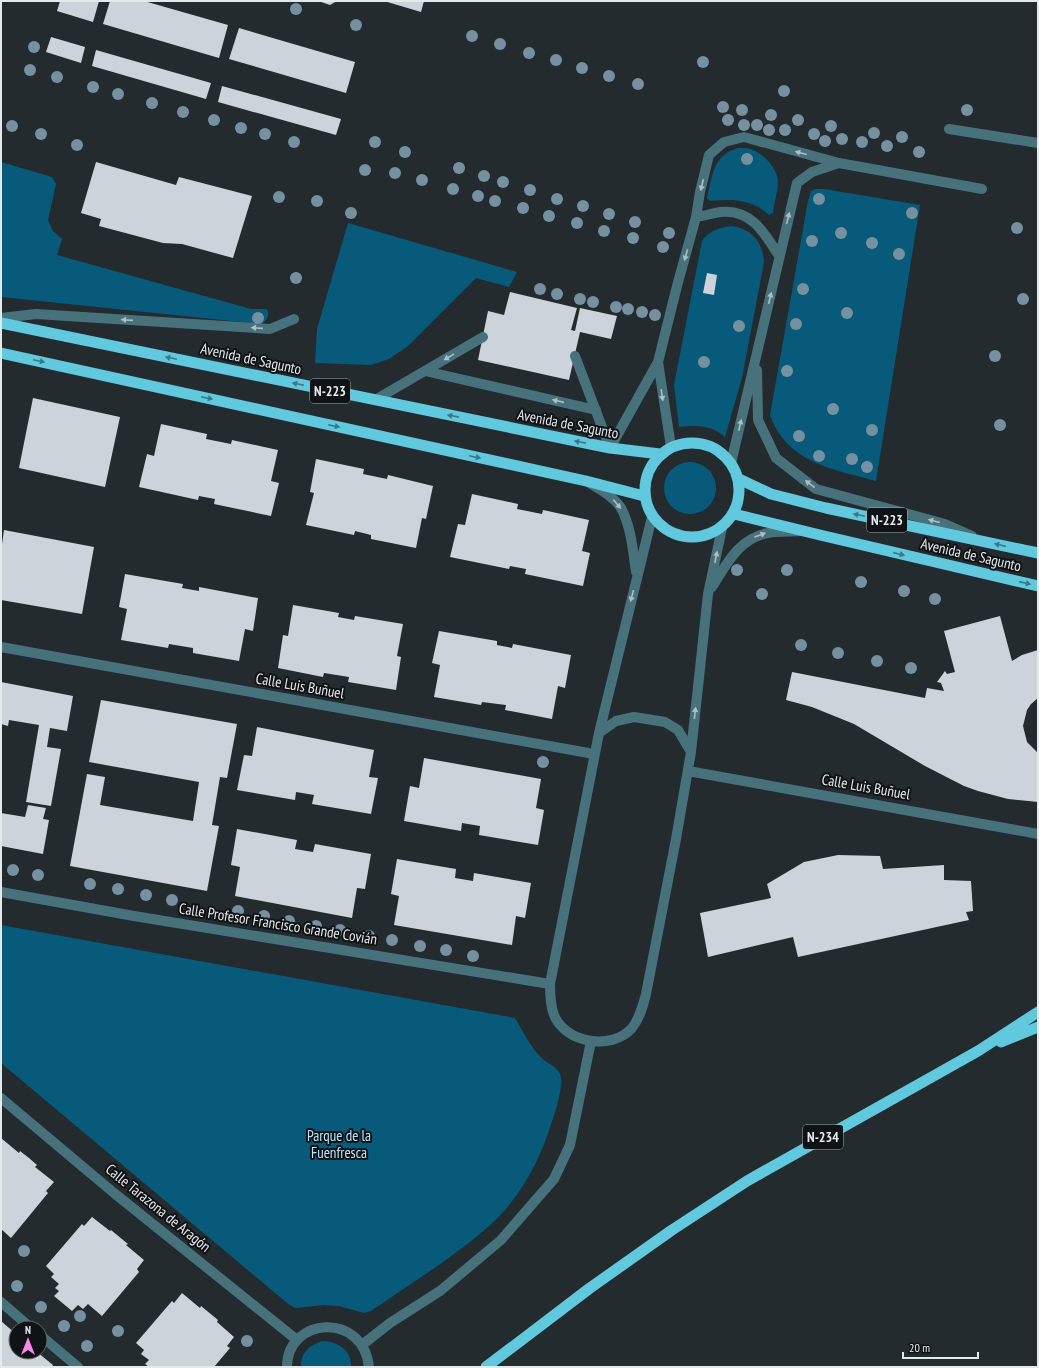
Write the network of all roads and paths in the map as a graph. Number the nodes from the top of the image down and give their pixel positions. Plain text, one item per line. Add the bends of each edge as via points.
1 (949, 129) dead end
2 (1038, 143) edge
3 (839, 163) junction
4 (982, 189) dead end
5 (696, 217) junction
6 (779, 256) junction
7 (1, 318) edge
8 (294, 319) dead end
9 (1, 323) edge
10 (483, 337) dead end
11 (1, 353) edge
12 (575, 356) dead end
13 (757, 356) junction
14 (658, 362) junction
15 (425, 371) junction
16 (375, 400) junction
17 (596, 410) junction
18 (671, 447) junction
19 (610, 448) junction
20 (660, 454) junction
21 (731, 463) junction
22 (739, 479) junction
23 (586, 481) junction
24 (644, 496) junction
25 (734, 514) junction
26 (652, 517) junction
27 (722, 528) junction
28 (802, 531) junction
29 (983, 541) junction
30 (1038, 553) edge
31 (637, 577) junction
32 (1038, 586) edge
33 (708, 594) junction
34 (1, 647) edge
35 (599, 733) junction
36 (691, 752) junction
37 (594, 754) junction
38 (688, 770) junction
39 (1038, 834) edge
40 (1, 892) edge
41 (550, 984) junction
42 (1038, 1012) edge
43 (1038, 1027) edge
44 (592, 1041) junction
45 (978, 1051) junction
46 (1, 1098) edge
47 (1, 1302) edge
48 (22, 1320) edge
49 (297, 1340) junction
50 (48, 1342) edge
51 (362, 1345) junction
52 (78, 1367) edge
53 (287, 1367) edge
54 (369, 1367) edge
55 (486, 1367) edge

1 - 2 street
3 - 4 street
3 -> 5 street via 744,137 724,142 709,155
6 -> 3 street via 797,183 812,172
5 - 6 street via 722,212 748,218 762,230
5 -> 14 street
13 -> 6 street
8 -> 7 street via 270,328 36,314
16 -> 9 highway, Avenida de Sagunto / N-223
10 -> 15 street
11 -> 23 highway, N-223
12 - 17 street
21 -> 13 street
29 -> 13 street via 945,524 816,489 776,458 758,420
14 -> 18 street
14 - 19 street
15 - 16 street
17 -> 15 street
19 -> 16 highway, Avenida de Sagunto / N-223
17 - 19 street
18 - 20 highway
18 - 21 highway via 693,442 714,448
19 - 20 highway, Avenida de Sagunto / N-223
20 - 24 highway via 647,473
21 - 22 highway
22 - 25 highway via 740,497
29 -> 22 highway, Avenida de Sagunto / N-223 via 826,508 771,494
23 - 24 highway, N-223
23 -> 31 street via 607,493 620,507 631,535
24 - 26 highway
25 - 27 highway
25 - 28 highway, Avenida de Sagunto / N-223
26 - 27 highway via 672,534 691,537 698,538
26 - 31 street
33 -> 27 street
28 -> 32 highway, Avenida de Sagunto / N-223
33 -> 28 street via 731,556 748,540 767,533
30 -> 29 highway, Avenida de Sagunto / N-223
31 -> 35 street
36 -> 33 street
34 - 37 street, Calle Luis Buñuel
35 - 36 street via 616,722 634,716 652,719 665,722 678,730
35 - 37 street
36 - 38 street
37 - 41 street
38 - 39 street, Calle Luis Buñuel
38 - 44 street via 646,994 640,1014 632,1028 619,1037
40 - 41 street, Calle Profesor Francisco Grande Covián
41 - 44 street via 554,1016 564,1029 574,1036
42 - 45 highway, N-234
43 - 45 highway, N-234
44 - 51 street via 570,1145 554,1179 502,1240 440,1291 390,1323
45 - 55 highway, N-234 via 747,1181 602,1279
46 - 49 street, Calle Tarazona de Aragón via 114,1193
47 - 48 street
49 - 51 street via 307,1332 331,1327 354,1336
49 - 53 street via 291,1350
50 - 52 street
51 - 54 street

